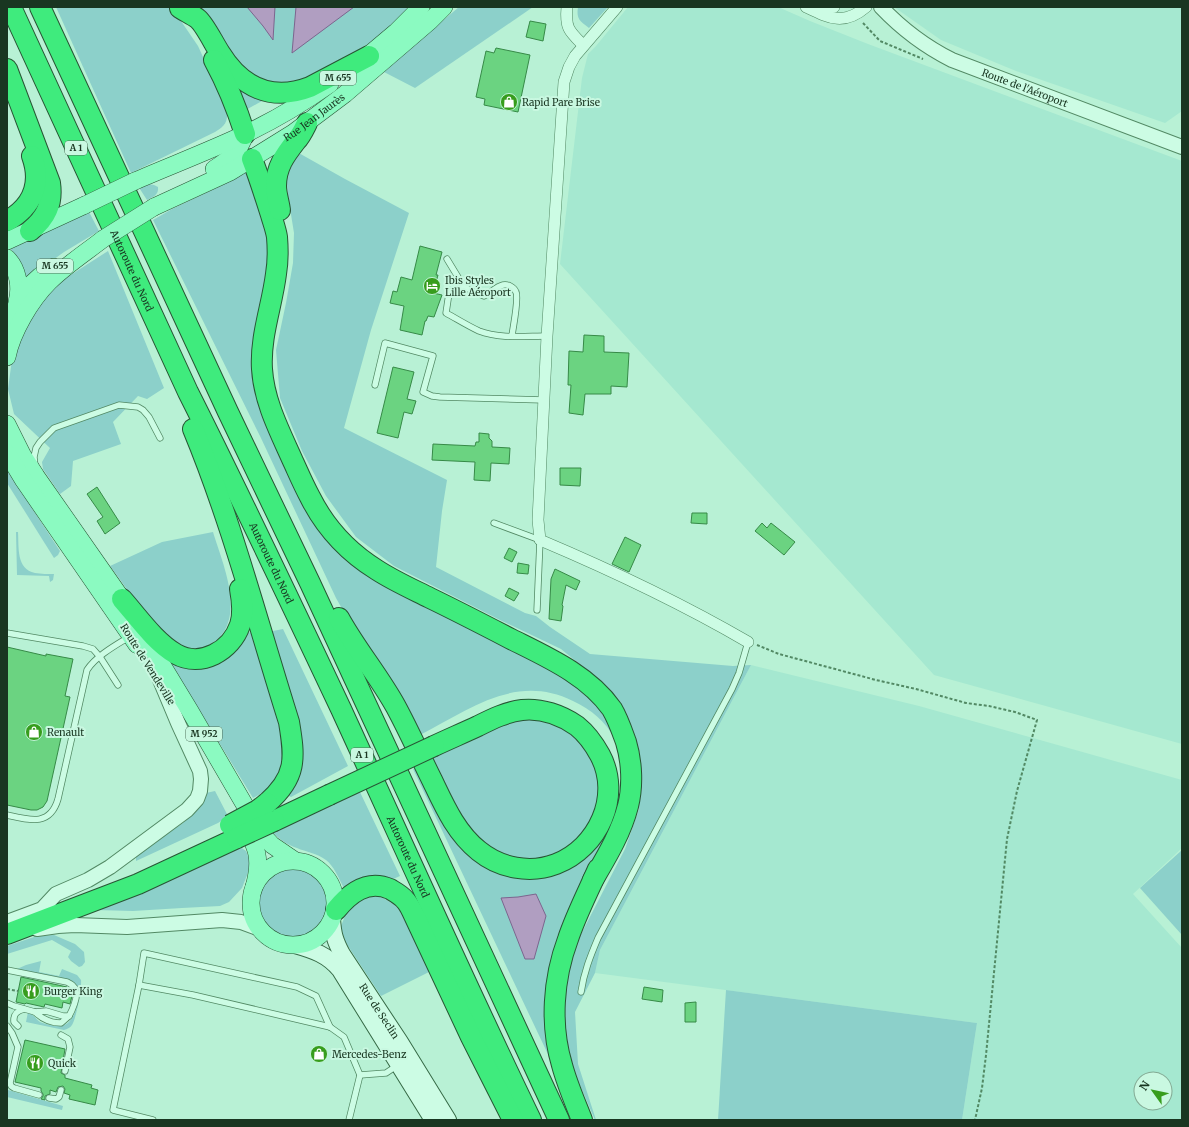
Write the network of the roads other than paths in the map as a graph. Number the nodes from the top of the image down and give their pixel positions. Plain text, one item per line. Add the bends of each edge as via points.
1 (11, 7) edge
2 (40, 7) edge
3 (421, 7) edge
4 (444, 7) edge
5 (567, 7) edge
6 (617, 7) edge
7 (806, 7) edge
8 (815, 7) edge
9 (834, 7) edge
10 (866, 7) edge
11 (881, 7) edge
12 (179, 8) edge
13 (583, 45) junction
14 (368, 56) junction
15 (9, 74) edge
16 (307, 123) junction
17 (245, 134) junction
18 (1182, 147) edge
19 (252, 159) junction
20 (154, 207) junction
21 (7, 222) edge
22 (30, 231) junction
23 (276, 234) junction
24 (102, 239) junction
25 (7, 241) edge
26 (7, 258) edge
27 (447, 259) dead end
28 (464, 287) junction
29 (17, 304) junction
30 (7, 321) edge
31 (512, 336) junction
32 (547, 336) junction
33 (7, 357) edge
34 (375, 385) dead end
35 (188, 392) junction
36 (544, 400) junction
37 (7, 417) edge
38 (7, 424) edge
39 (160, 438) dead end
40 (11, 447) edge
41 (36, 476) junction
42 (494, 523) dead end
43 (540, 540) junction
44 (235, 546) junction
45 (310, 583) junction
46 (122, 599) junction
47 (536, 610) dead end
48 (7, 633) edge
49 (131, 635) junction
50 (748, 642) joint
51 (100, 657) junction
52 (160, 680) junction
53 (118, 685) dead end
54 (432, 742) junction
55 (271, 812) junction
56 (7, 815) edge
57 (233, 831) junction
58 (294, 860) junction
59 (593, 880) junction
60 (254, 887) junction
61 (42, 909) junction
62 (334, 915) junction
63 (7, 922) edge
64 (260, 930) junction
65 (7, 935) edge
66 (295, 945) junction
67 (7, 970) edge
68 (139, 985) junction
69 (581, 992) dead end
70 (7, 1003) edge
71 (24, 1009) junction
72 (36, 1012) junction
73 (69, 1016) junction
74 (7, 1026) edge
75 (18, 1026) dead end
76 (330, 1027) junction
77 (61, 1035) dead end
78 (398, 1065) junction
79 (65, 1071) dead end
80 (360, 1075) junction
81 (61, 1090) dead end
82 (39, 1095) dead end
83 (49, 1098) dead end
84 (153, 1120) edge
85 (349, 1120) edge
86 (433, 1120) edge
87 (448, 1120) edge
88 (513, 1120) edge
89 (531, 1120) edge
90 (559, 1120) edge
91 (582, 1120) edge

1 - 35 highway, Autoroute du Nord / A 1
2 - 45 highway, A 1 via 224,405
3 - 14 main road, Rue Jean Jaurès / M 655
4 - 16 main road, Rue Jean Jaurès / M 655 via 340,98
5 - 13 street via 567,25
6 - 13 street
7 - 10 street via 836,19 853,16
8 - 9 street
11 - 18 street, Route de l'Aéroport via 909,32 952,60
12 - 14 highway via 199,20 234,73 262,90 280,94 301,91
12 - 17 highway via 208,48
13 - 32 street via 569,67 564,82
14 - 17 main road, Rue Jean Jaurès / M 655 via 306,101
15 - 21 highway via 13,99 34,163 36,177 33,194 24,208
15 - 22 highway via 50,183 51,200 46,214
16 - 19 main road, Rue Jean Jaurès / M 655
16 - 23 highway via 284,157 278,171 276,184 283,223
17 - 19 main road
17 - 20 main road via 234,156
17 - 22 main road, M 655, bridge
19 - 20 main road, M 655
19 - 23 highway
20 - 24 main road, M 655, bridge
22 - 25 main road, M 655
23 - 59 highway via 276,273 263,342 264,381 281,435 320,515 344,545 376,570 551,659 577,675 600,695 618,720 630,762 628,806 615,842
24 - 29 main road, M 655 via 34,281
24 - 33 main road via 44,287 19,325
26 - 29 main road via 19,281
27 - 28 lane
28 - 31 lane via 484,296 496,287 512,287 517,299
28 - 31 lane via 450,293 446,313 480,331 499,336
29 - 30 main road
31 - 32 lane
32 - 36 street
34 - 36 lane via 385,343 433,356 423,392 432,396
35 - 44 highway via 185,409
35 - 89 highway, Autoroute du Nord / A 1 via 340,708 484,1024
36 - 43 street via 538,520
37 - 40 main road
38 - 40 main road, M 952
39 - 41 lane via 143,410 119,405 54,428 36,448
40 - 41 main road, Route de Vendeville / M 952
40 - 49 main road, Route de Vendeville / M 952 via 24,480
41 - 46 main road, Route de Vendeville / M 952
42 - 43 lane
43 - 47 lane
43 - 50 street via 644,587 709,619
44 - 46 highway via 233,559 242,598 240,624 231,641 213,656 190,659 177,655 162,644
44 - 55 highway via 289,722 293,746 292,768 276,796
45 - 54 highway via 324,589 346,630 395,705 448,812 464,837 480,852 498,862 517,868 549,867 578,851 594,833 604,815 608,791 603,761 583,732 560,717 538,710 516,711
45 - 90 highway, A 1
46 - 58 main road, Route de Vendeville / M 952 via 261,833 272,845
48 - 51 lane via 83,646 93,649
49 - 51 lane
49 - 52 main road, Route de Vendeville / M 952
50 - 69 lane via 732,689 598,938
51 - 53 lane
51 - 56 lane via 86,670 56,807 46,816 34,821
52 - 60 main road, Route de Vendeville / M 952 via 253,842 258,860
52 - 61 street via 200,770 201,785 197,799 188,810 135,850 88,880 56,894
54 - 55 highway, bridge via 327,792
54 - 59 highway via 497,705 510,701 552,702 577,713 591,724 602,736 612,754 619,792 613,828
55 - 57 highway, bridge
57 - 61 highway via 209,838 140,871
57 - 65 highway via 138,884
58 - 60 main road via 267,869
58 - 62 main road via 311,864 325,875 334,890
59 - 91 highway via 567,940 558,971 555,1000 555,1034 558,1050
60 - 64 main road via 252,909 254,920
61 - 63 street
62 - 66 main road via 326,930 317,938
62 - 87 main road, Rue de Seclin via 334,939 342,954
62 - 88 highway via 346,898 362,888 371,886 387,888 405,900
64 - 65 street via 241,922 222,920 127,927 58,926
64 - 66 main road via 273,940
66 - 78 main road, Rue de Seclin via 311,949 332,961 340,970
67 - 73 lane via 73,985 77,994
68 - 76 lane via 194,995
68 - 76 lane via 144,953 297,987 316,996
68 - 84 lane via 113,1110
70 - 71 lane
71 - 72 lane
71 - 75 lane via 15,1015 14,1022
72 - 73 lane via 46,1011
72 - 73 lane via 55,1023 61,1023
74 - 82 lane via 18,1047 11,1086
76 - 80 lane via 344,1037
77 - 79 lane via 68,1039 70,1047
78 - 80 lane via 386,1073
78 - 86 main road, Rue de Seclin
80 - 85 lane
81 - 83 lane via 56,1099

